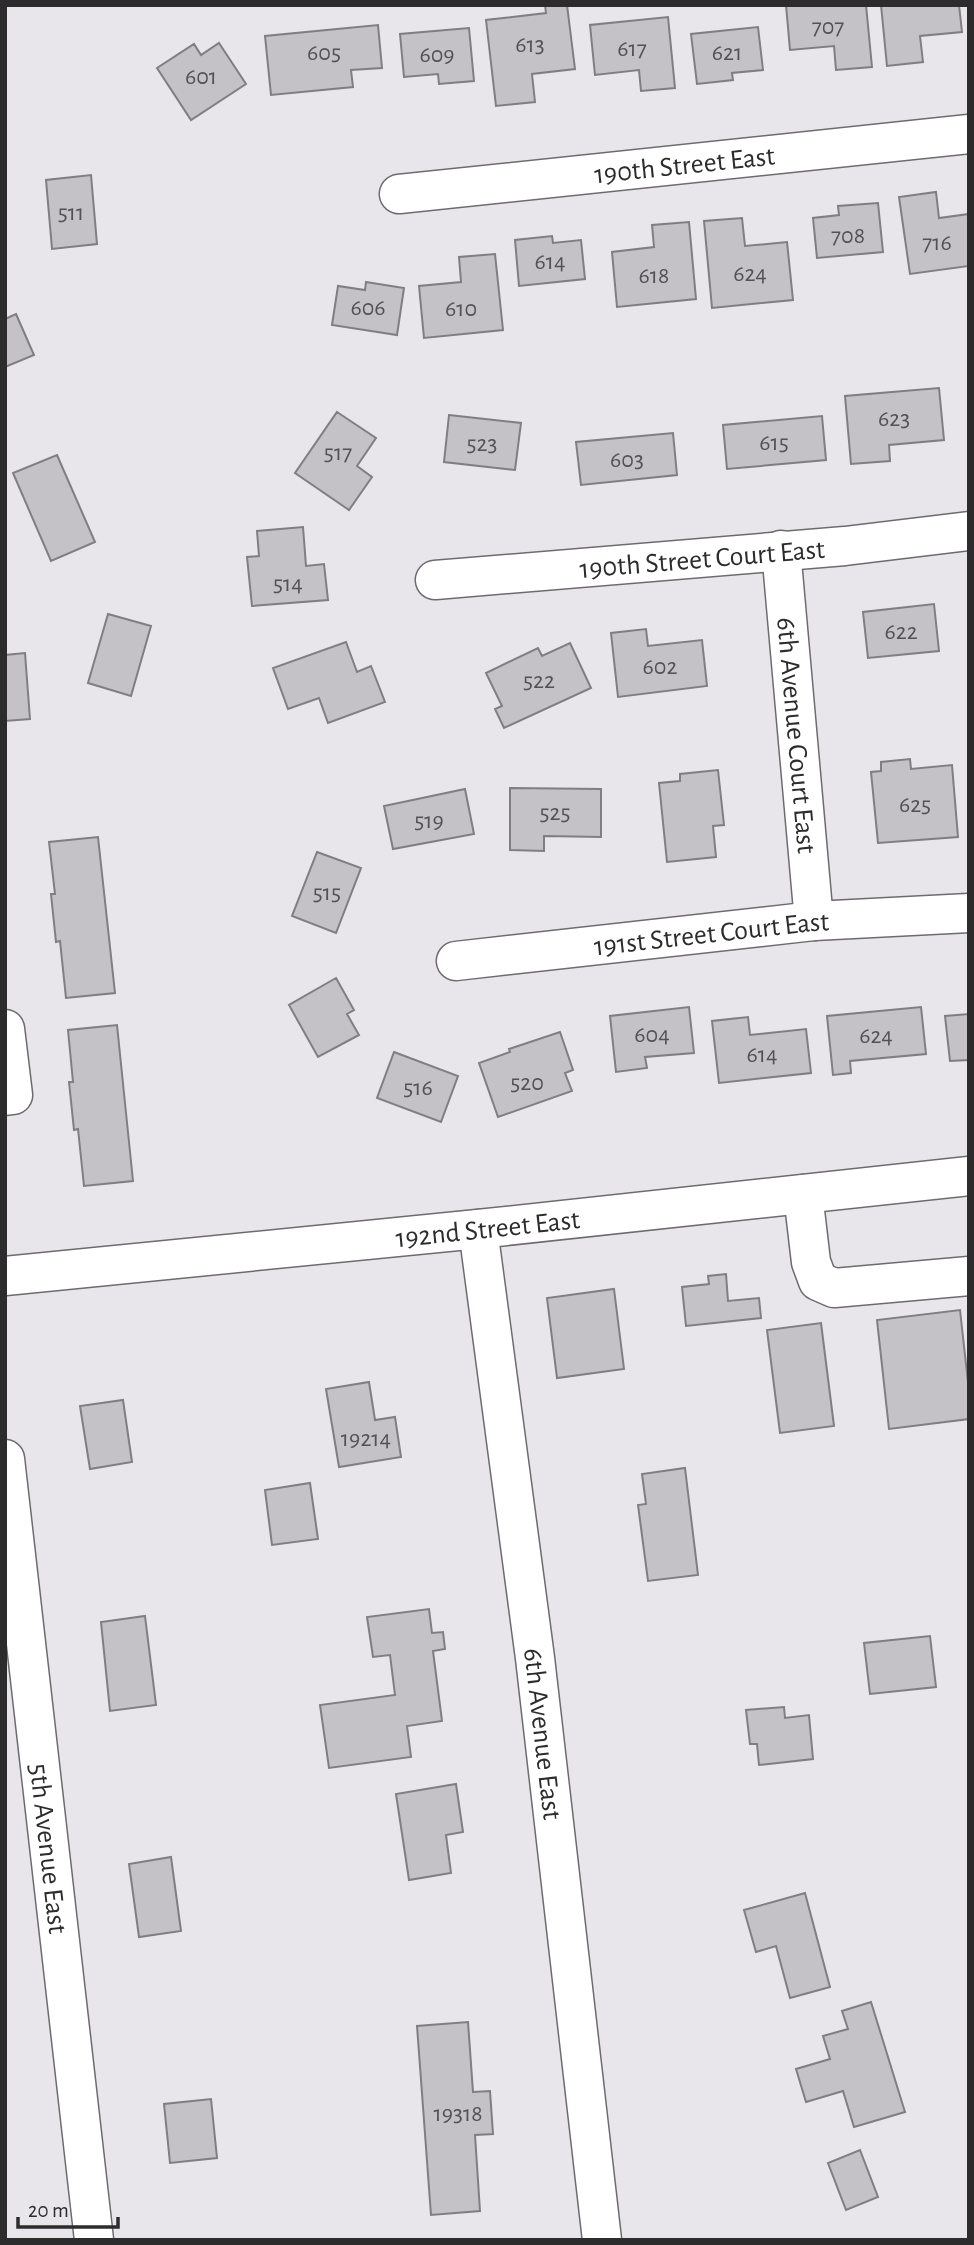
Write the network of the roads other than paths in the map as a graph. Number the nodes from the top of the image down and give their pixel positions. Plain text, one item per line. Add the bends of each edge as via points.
1 (969, 134) edge
2 (399, 194) dead end
3 (969, 531) edge
4 (781, 550) junction
5 (435, 580) dead end
6 (969, 912) edge
7 (814, 921) junction
8 (456, 961) dead end
9 (5, 1029) edge
10 (5, 1096) edge
11 (969, 1176) edge
12 (803, 1194) junction
13 (478, 1229) junction
14 (5, 1276) edge
15 (969, 1276) edge
16 (5, 1459) edge
17 (94, 2240) edge
18 (602, 2240) edge

1 - 2 street, 190th Street East
3 - 4 street, 190th Street Court East
4 - 5 street, 190th Street Court East
4 - 7 street, 6th Avenue Court East
6 - 7 street, 191st Street Court East
7 - 8 street, 191st Street Court East
9 - 10 street via 13,1095
11 - 12 street, 192nd Street East
12 - 13 street, 192nd Street East
12 - 15 street via 810,1262 818,1281 834,1288
13 - 14 street, 192nd Street East
13 - 18 street, 6th Avenue East via 535,1658
16 - 17 street, 5th Avenue East

